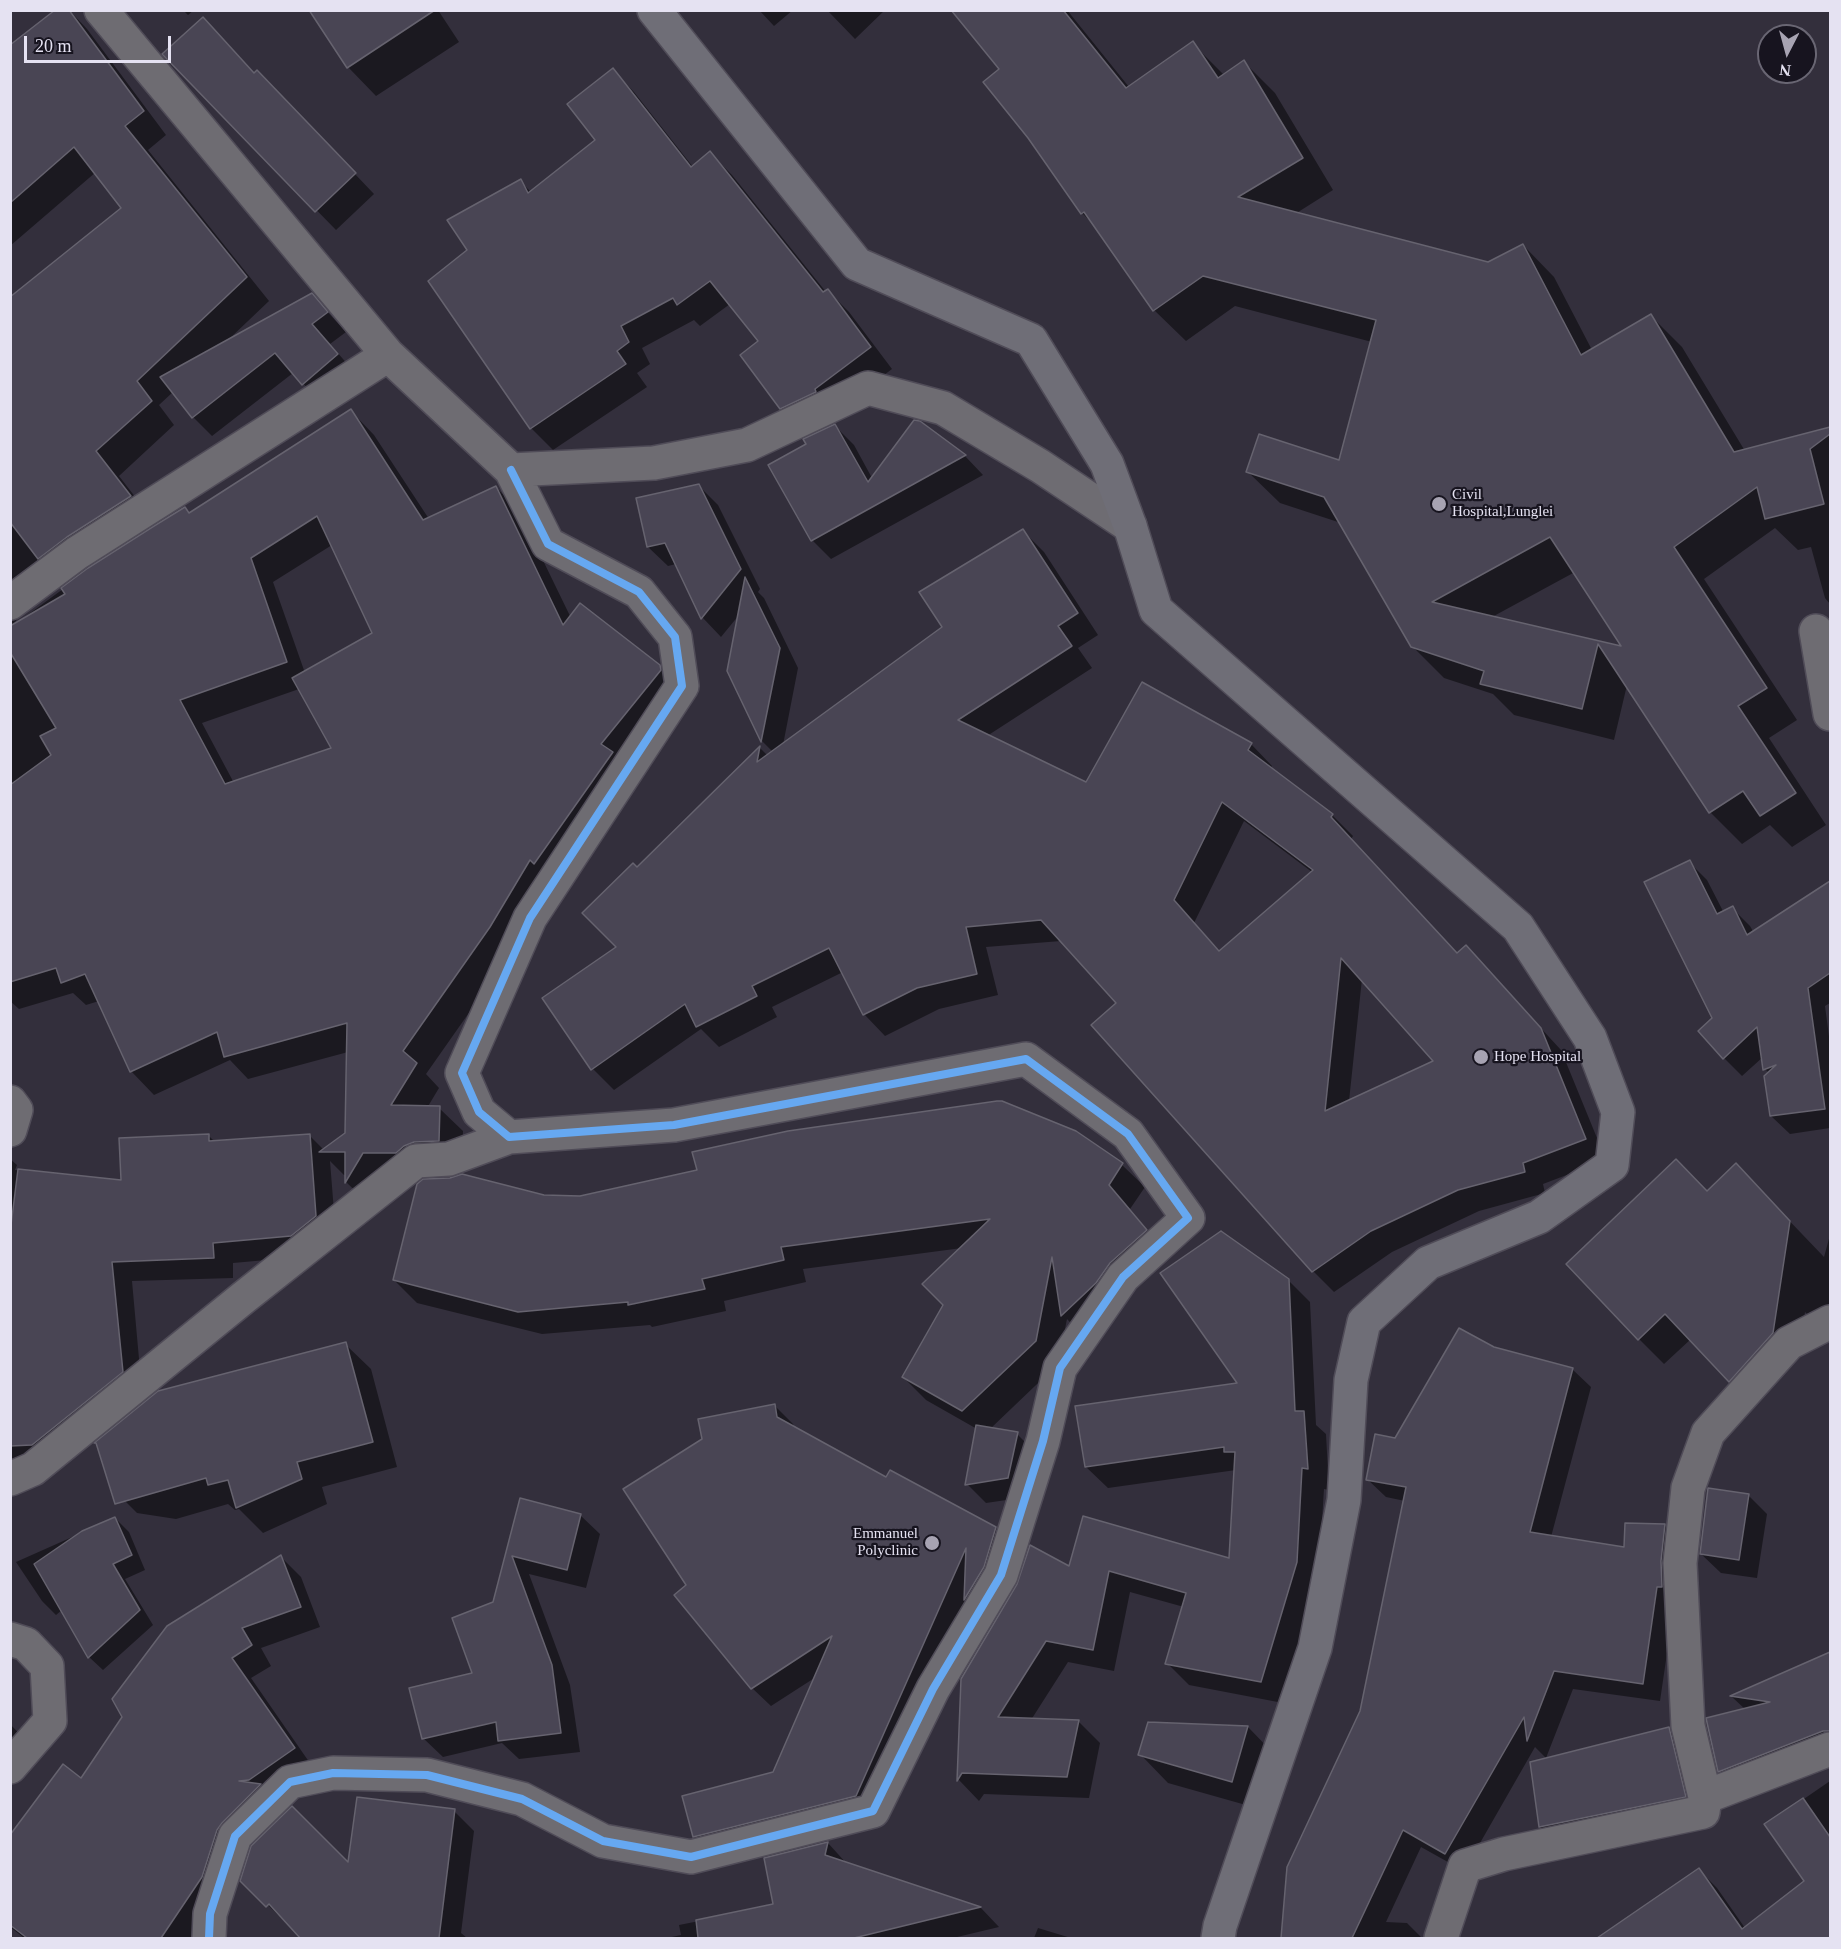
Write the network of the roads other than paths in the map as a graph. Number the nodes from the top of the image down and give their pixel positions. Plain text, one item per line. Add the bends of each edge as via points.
1 (101, 10) edge
2 (654, 10) edge
3 (388, 355) junction
4 (511, 470) junction
5 (1130, 526) junction
6 (10, 603) edge
7 (1816, 631) dead end
8 (1830, 714) edge
9 (10, 1102) edge
10 (10, 1130) edge
11 (509, 1137) junction
12 (1830, 1322) edge
13 (10, 1479) edge
14 (10, 1639) edge
15 (1830, 1749) edge
16 (10, 1767) edge
17 (1704, 1797) junction
18 (209, 1938) edge
19 (1218, 1938) edge
20 (1441, 1938) edge

1 - 3 street
2 - 5 main road via 857,264 1031,340 1107,464
3 - 4 street
3 - 6 street via 77,553
4 - 5 street via 654,464 747,445 868,388 943,408
4 - 11 street via 548,543 639,592 668,628 675,637 682,686 530,918 462,1073 479,1112
5 - 19 main road via 1156,610 1518,927 1590,1038 1618,1112 1612,1165 1539,1217 1428,1263 1364,1322 1351,1380 1344,1500 1315,1648
7 - 8 street
9 - 10 street via 16,1110
11 - 13 street via 449,1159 416,1161 33,1469
11 - 18 street via 674,1125 1026,1059 1128,1134 1188,1218 1123,1277 1060,1368 1001,1575 933,1689 873,1811 690,1857 603,1841 522,1799 427,1775 333,1773 290,1782 235,1836 210,1914
12 - 17 street via 1790,1344 1708,1433 1688,1488 1680,1563 1688,1726
14 - 16 street via 26,1644 47,1666 50,1721
15 - 17 street
17 - 20 street via 1703,1812 1504,1854 1465,1866

